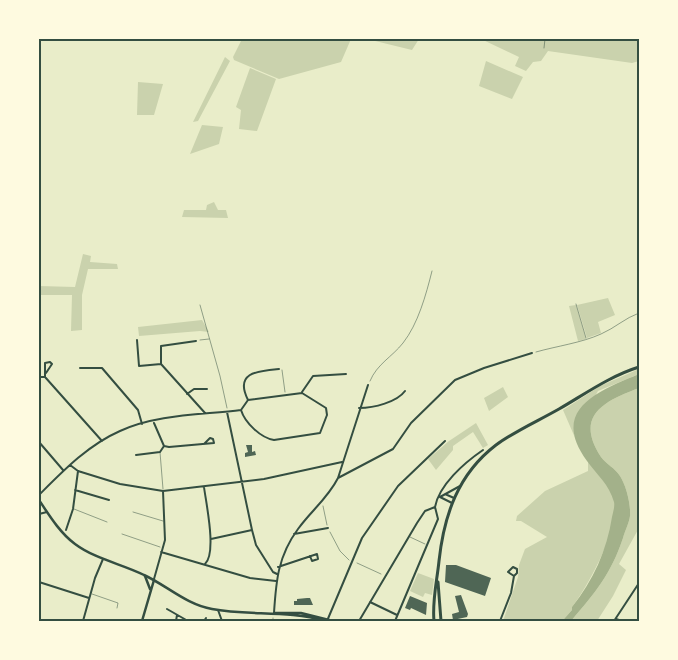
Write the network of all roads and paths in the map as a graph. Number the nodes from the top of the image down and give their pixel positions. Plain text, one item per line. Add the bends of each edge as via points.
1 (545, 39) edge
2 (544, 48) dead end
3 (432, 272) dead end
4 (576, 304) dead end
5 (200, 305) dead end
6 (639, 313) edge
7 (210, 339) junction
8 (586, 339) junction
9 (137, 340) dead end
10 (196, 342) joint
11 (532, 353) joint
12 (161, 364) junction
13 (639, 367) edge
14 (80, 368) dead end
15 (280, 369) joint
16 (346, 374) dead end
17 (39, 377) edge
18 (368, 385) joint
19 (207, 389) dead end
20 (405, 391) dead end
21 (302, 392) junction
22 (188, 394) junction
23 (286, 395) junction
24 (248, 400) junction
25 (359, 408) junction
26 (242, 410) junction
27 (227, 412) junction
28 (205, 414) junction
29 (154, 422) junction
30 (142, 424) junction
31 (102, 440) junction
32 (445, 441) dead end
33 (39, 442) edge
34 (204, 444) dead end
35 (164, 446) junction
36 (483, 450) dead end
37 (160, 452) junction
38 (136, 455) dead end
39 (342, 462) junction
40 (70, 465) junction
41 (63, 470) junction
42 (78, 471) junction
43 (338, 478) junction
44 (243, 482) junction
45 (204, 486) junction
46 (460, 486) junction
47 (443, 489) junction
48 (75, 490) junction
49 (164, 491) junction
50 (448, 493) junction
51 (445, 494) junction
52 (39, 495) edge
53 (440, 497) junction
54 (454, 498) junction
55 (39, 500) edge
56 (109, 500) dead end
57 (322, 502) junction
58 (452, 503) junction
59 (435, 507) junction
60 (73, 509) junction
61 (47, 512) junction
62 (133, 512) dead end
63 (39, 514) edge
64 (107, 522) dead end
65 (165, 522) junction
66 (328, 528) junction
67 (66, 530) dead end
68 (252, 530) junction
69 (122, 534) dead end
70 (294, 534) junction
71 (408, 536) junction
72 (211, 539) junction
73 (427, 545) junction
74 (160, 547) dead end
75 (162, 552) junction
76 (310, 556) dead end
77 (103, 559) junction
78 (351, 561) junction
79 (205, 564) junction
80 (359, 564) dead end
81 (278, 567) junction
82 (438, 572) junction
83 (142, 573) junction
84 (277, 574) junction
85 (385, 576) junction
86 (514, 576) dead end
87 (154, 580) junction
88 (276, 581) junction
89 (39, 582) edge
90 (639, 582) edge
91 (150, 590) junction
92 (90, 593) junction
93 (89, 598) junction
94 (370, 602) junction
95 (117, 608) dead end
96 (167, 609) dead end
97 (218, 610) junction
98 (274, 613) junction
99 (178, 615) junction
100 (397, 615) junction
101 (181, 618) junction
102 (206, 618) dead end
103 (273, 618) dead end
104 (39, 620) edge
105 (327, 620) edge
106 (615, 620) edge
107 (43, 621) edge
108 (83, 621) edge
109 (142, 621) edge
110 (176, 621) edge
111 (180, 621) edge
112 (188, 621) edge
113 (204, 621) edge
114 (222, 621) edge
115 (273, 621) edge
116 (333, 621) edge
117 (359, 621) edge
118 (395, 621) edge
119 (434, 621) edge
120 (441, 621) edge
121 (500, 621) edge
122 (622, 621) edge

1 - 2 path
3 - 18 path via 408,336 383,362
4 - 8 path
5 - 7 path
6 - 8 path
7 - 10 path
7 - 27 path
8 - 11 path
9 - 12 street via 139,366
10 - 12 street via 161,346
11 - 43 street via 455,380 412,423 393,450
12 - 22 street
13 - 46 main road via 598,386 502,441 485,454
14 - 30 street via 102,368 138,410
15 - 23 path
15 - 24 street via 254,372 246,378
16 - 21 street via 314,376
17 - 31 street via 46,375
18 - 25 street
19 - 22 street via 194,389
20 - 25 street via 400,397 385,403
21 - 23 street
21 - 26 street via 326,411 320,433 268,439 244,420
22 - 28 street
23 - 24 street
24 - 26 street
25 - 39 street
26 - 27 street
27 - 28 street
27 - 44 street
28 - 29 street
29 - 30 street
29 - 35 street
30 - 31 street
31 - 40 street
32 - 78 street via 398,486 362,538
33 - 41 street
34 - 35 street
35 - 37 street
36 - 47 street via 468,461
37 - 38 street
37 - 49 lane
39 - 43 street
39 - 44 street
40 - 41 street
40 - 42 street
41 - 52 street
42 - 48 street
42 - 49 street via 134,488
43 - 57 street
44 - 45 street
44 - 68 street
45 - 49 street
45 - 72 street
46 - 50 street
46 - 54 main road
47 - 50 street
47 - 53 street
48 - 56 street
48 - 60 street
49 - 65 street
50 - 51 street
51 - 53 street
51 - 54 street
53 - 58 street
53 - 59 street
54 - 58 main road
55 - 61 main road
57 - 66 path
57 - 70 street
58 - 82 main road via 443,531
59 - 71 street via 425,511
59 - 73 street via 438,518
60 - 64 lane
60 - 67 street
61 - 63 street
61 - 77 main road via 75,544
62 - 65 lane
65 - 75 street
66 - 70 street
66 - 78 path via 340,551
68 - 72 street
68 - 84 street via 256,545
69 - 74 lane
70 - 81 street
71 - 73 lane
71 - 85 street
72 - 79 street via 210,554
73 - 100 street
75 - 79 street
75 - 87 street
76 - 81 street
77 - 83 main road
77 - 92 street
78 - 105 street
79 - 88 street via 250,578
80 - 85 path
81 - 84 street
82 - 119 main road
82 - 120 main road
83 - 87 main road
83 - 91 main road via 148,579
84 - 88 street
85 - 94 street
86 - 121 street
87 - 91 main road
87 - 97 main road via 194,603
88 - 98 street
89 - 93 street
90 - 106 street
91 - 109 main road
92 - 93 street
92 - 95 lane via 118,603
93 - 108 street
94 - 100 street
94 - 117 street
96 - 99 street
97 - 98 main road
97 - 114 street
98 - 105 main road
99 - 101 street
99 - 110 street
100 - 118 street
101 - 111 street
101 - 112 street
102 - 113 street
103 - 115 lane
104 - 107 street
105 - 116 main road
106 - 122 street

